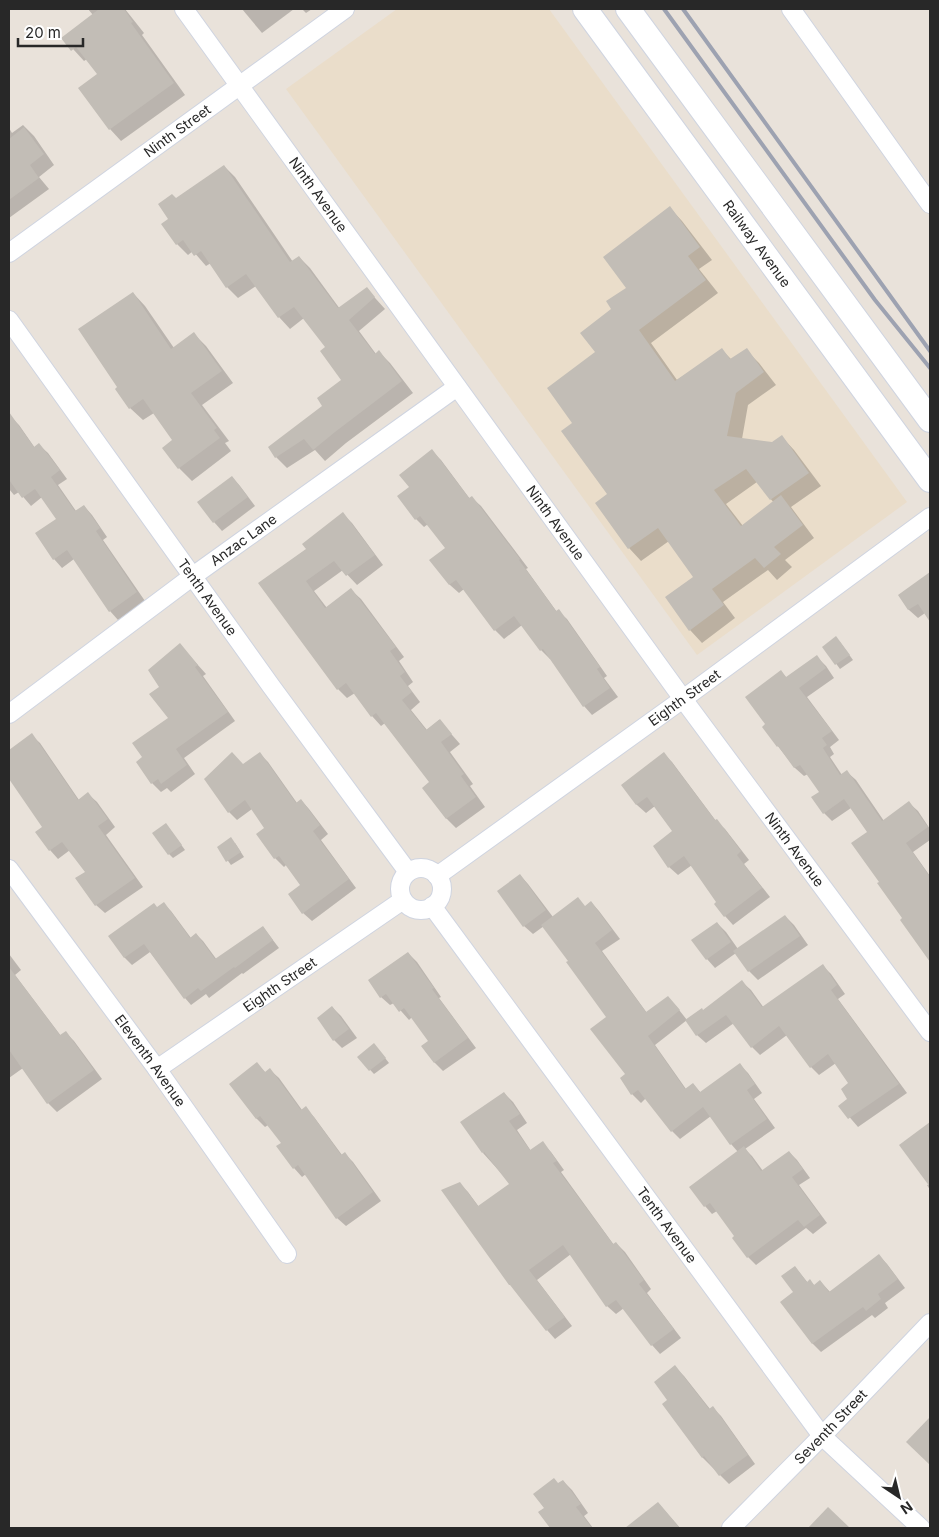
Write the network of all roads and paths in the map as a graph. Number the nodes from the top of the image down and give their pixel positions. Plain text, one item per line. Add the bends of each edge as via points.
1 (184, 9) edge
2 (345, 9) edge
3 (585, 9) edge
4 (628, 9) edge
5 (791, 9) edge
6 (240, 85) junction
7 (930, 202) edge
8 (9, 253) edge
9 (9, 320) edge
10 (457, 387) junction
11 (930, 420) edge
12 (930, 480) edge
13 (930, 517) edge
14 (193, 576) junction
15 (683, 699) junction
16 (9, 714) edge
17 (9, 869) edge
18 (408, 872) junction
19 (438, 876) junction
20 (403, 900) junction
21 (432, 906) junction
22 (930, 1032) edge
23 (157, 1069) junction
24 (287, 1254) dead end
25 (930, 1324) edge
26 (822, 1436) junction
27 (731, 1528) edge
28 (921, 1528) edge

1 - 6 street, Ninth Avenue
2 - 6 street, Ninth Street
3 - 12 main road, Railway Avenue
4 - 11 main road
5 - 7 street
6 - 8 street, Ninth Street
6 - 10 street, Ninth Avenue
9 - 14 street, Tenth Avenue
10 - 14 street, Anzac Lane
10 - 15 street, Ninth Avenue
13 - 15 street, Eighth Street
14 - 16 street, Anzac Lane
14 - 18 street, Tenth Avenue
15 - 19 street, Eighth Street
15 - 22 street, Ninth Avenue
17 - 23 street, Eleventh Avenue
18 - 19 street via 420,868
18 - 20 street via 401,882
19 - 21 street via 442,889
20 - 21 street via 416,909
20 - 23 street, Eighth Street
21 - 26 street, Tenth Avenue
23 - 24 street, Eleventh Avenue
25 - 26 street, Seventh Street
26 - 27 street, Seventh Street
26 - 28 street, Tenth Avenue

